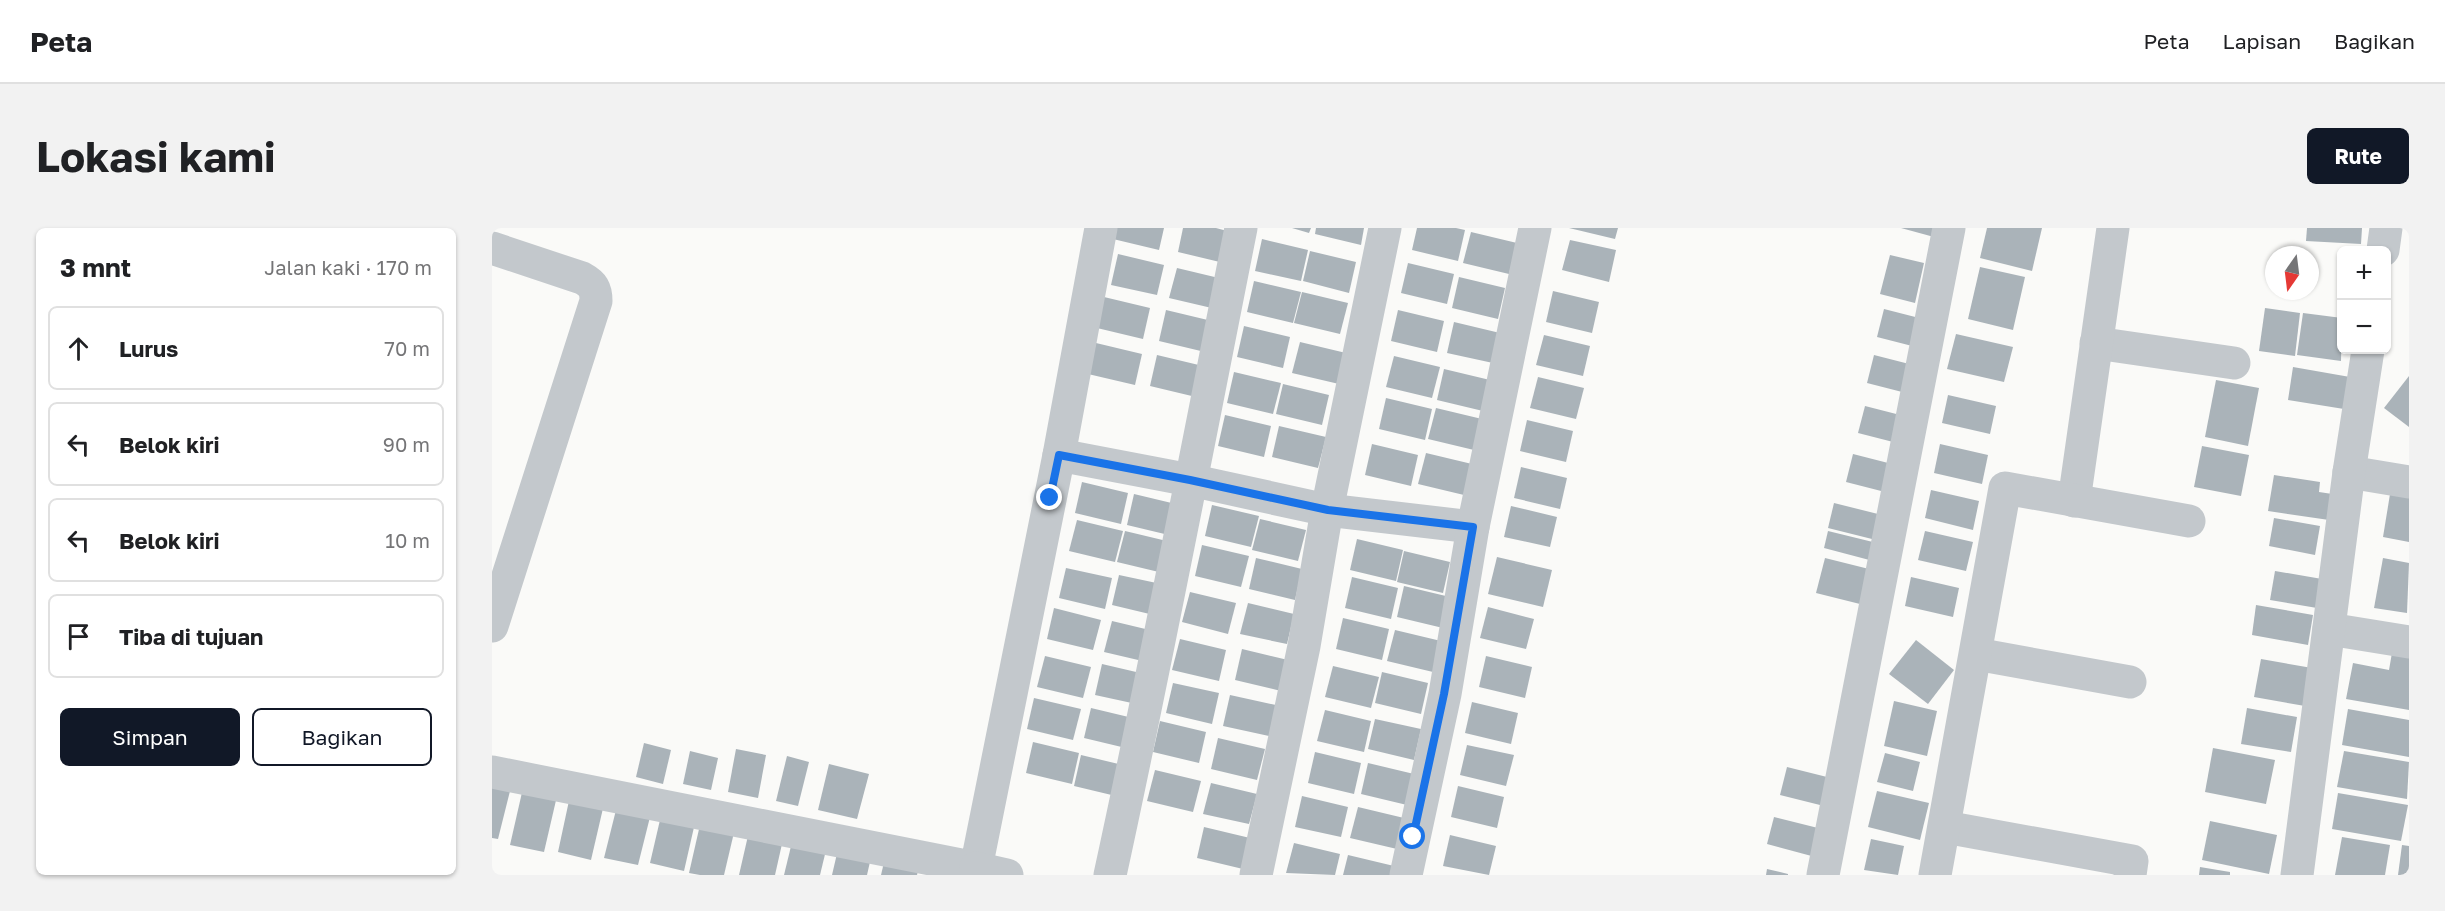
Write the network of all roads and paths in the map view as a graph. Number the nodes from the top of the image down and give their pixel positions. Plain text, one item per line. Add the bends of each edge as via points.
1 (1101, 228) edge
2 (1241, 228) edge
3 (1385, 228) edge
4 (1535, 228) edge
5 (1949, 228) edge
6 (2113, 228) edge
7 (2386, 228) edge
8 (2384, 246) edge
9 (492, 248) edge
10 (2096, 343) junction
11 (2367, 354) edge
12 (2234, 363) dead end
13 (1059, 455) junction
14 (2349, 472) junction
15 (1190, 480) junction
16 (2409, 482) edge
17 (2074, 501) junction
18 (1328, 510) junction
19 (2189, 521) dead end
20 (1473, 527) junction
21 (492, 626) edge
22 (2329, 628) junction
23 (2409, 642) edge
24 (1976, 654) junction
25 (2130, 682) dead end
26 (492, 772) edge
27 (1945, 827) junction
28 (991, 872) edge
29 (1110, 875) edge
30 (1256, 875) edge
31 (1406, 875) edge
32 (1823, 875) edge
33 (1935, 875) edge
34 (2130, 875) edge
35 (2297, 875) edge

1 - 13 street
2 - 15 street
3 - 18 street
4 - 20 street
5 - 32 street
6 - 10 street
7 - 8 street
9 - 21 street via 582,278 592,284 596,301
10 - 12 street
10 - 17 street
11 - 14 street
13 - 15 street
13 - 28 street
14 - 16 street
14 - 22 street
15 - 18 street
15 - 29 street via 1162,635
17 - 19 street
17 - 24 street via 2005,488
18 - 20 street
18 - 30 street
20 - 31 street via 1444,694
22 - 23 street
22 - 35 street
24 - 25 street
24 - 27 street
26 - 28 street
27 - 33 street
27 - 34 street via 2132,861

